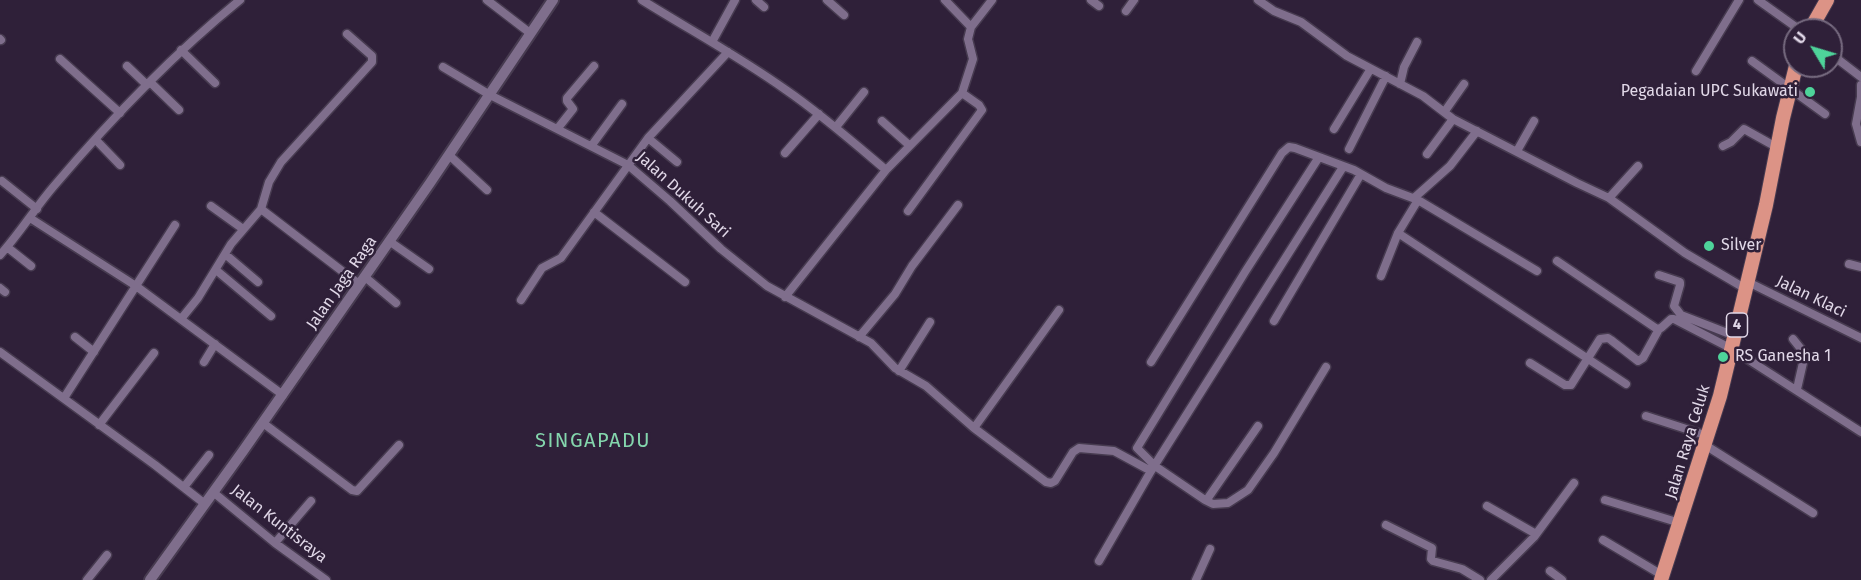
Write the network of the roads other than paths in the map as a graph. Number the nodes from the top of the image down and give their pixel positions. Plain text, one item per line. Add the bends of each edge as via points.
1 (487, 0) edge
2 (553, 0) edge
3 (642, 0) edge
4 (735, 0) edge
5 (756, 0) edge
6 (827, 0) edge
7 (945, 0) edge
8 (992, 0) edge
9 (1091, 0) edge
10 (1134, 0) edge
11 (1258, 0) edge
12 (1739, 0) edge
13 (1758, 0) edge
14 (1827, 0) edge
15 (235, 1) edge
16 (1099, 6) dead end
17 (764, 7) dead end
18 (1126, 11) dead end
19 (844, 15) dead end
20 (1783, 18) edge
21 (1817, 18) edge
22 (971, 27) junction
23 (531, 33) junction
24 (346, 34) dead end
25 (712, 42) junction
26 (1417, 42) dead end
27 (181, 50) junction
28 (728, 52) junction
29 (60, 59) dead end
30 (1752, 61) dead end
31 (1843, 63) edge
32 (126, 66) dead end
33 (594, 66) dead end
34 (443, 67) dead end
35 (1370, 70) junction
36 (1695, 72) dead end
37 (1386, 76) junction
38 (1861, 77) edge
39 (1793, 78) edge
40 (149, 83) junction
41 (215, 83) dead end
42 (1400, 84) junction
43 (1464, 84) dead end
44 (1861, 85) edge
45 (1790, 90) junction
46 (864, 92) dead end
47 (962, 93) junction
48 (490, 95) junction
49 (1861, 97) edge
50 (622, 104) dead end
51 (179, 110) dead end
52 (1445, 111) junction
53 (120, 113) junction
54 (819, 114) junction
55 (1825, 114) dead end
56 (1453, 119) junction
57 (1534, 121) dead end
58 (882, 122) dead end
59 (836, 127) junction
60 (558, 128) junction
61 (1334, 129) dead end
62 (1477, 131) junction
63 (648, 138) junction
64 (96, 140) junction
65 (1861, 142) edge
66 (592, 145) junction
67 (909, 145) junction
68 (1723, 146) dead end
69 (1778, 148) junction
70 (1350, 149) dead end
71 (1517, 151) junction
72 (785, 153) dead end
73 (449, 154) junction
74 (1427, 154) dead end
75 (1319, 158) junction
76 (678, 162) dead end
77 (120, 165) dead end
78 (628, 165) junction
79 (1343, 166) junction
80 (1638, 166) dead end
81 (886, 170) junction
82 (1361, 174) junction
83 (2, 181) dead end
84 (487, 190) dead end
85 (1609, 198) junction
86 (1416, 199) junction
87 (958, 205) dead end
88 (211, 206) dead end
89 (37, 209) junction
90 (261, 209) junction
91 (908, 211) dead end
92 (594, 212) junction
93 (30, 218) junction
94 (175, 225) dead end
95 (243, 229) junction
96 (1398, 233) junction
97 (389, 241) junction
98 (3, 251) edge
99 (225, 254) junction
100 (1557, 261) dead end
101 (1850, 264) dead end
102 (31, 266) dead end
103 (1861, 267) edge
104 (429, 269) dead end
105 (216, 270) junction
106 (1537, 271) dead end
107 (1659, 275) dead end
108 (1381, 276) dead end
109 (362, 281) junction
110 (258, 282) dead end
111 (685, 282) dead end
112 (1747, 285) junction
113 (136, 286) junction
114 (785, 297) junction
115 (521, 300) dead end
116 (396, 303) dead end
117 (1059, 309) dead end
118 (271, 316) dead end
119 (182, 319) junction
120 (1274, 321) dead end
121 (930, 322) dead end
122 (1659, 329) junction
123 (75, 337) dead end
124 (859, 337) junction
125 (1861, 338) edge
126 (1731, 339) junction
127 (1793, 339) dead end
128 (215, 344) junction
129 (0, 352) edge
130 (94, 352) junction
131 (154, 353) dead end
132 (1587, 358) junction
133 (204, 362) dead end
134 (1151, 362) dead end
135 (1530, 363) dead end
136 (1326, 367) dead end
137 (899, 371) junction
138 (1626, 384) dead end
139 (1797, 389) junction
140 (283, 395) junction
141 (64, 398) junction
142 (1646, 416) dead end
143 (263, 423) junction
144 (99, 425) junction
145 (1258, 426) dead end
146 (974, 428) junction
147 (1861, 432) edge
148 (1706, 441) junction
149 (399, 445) dead end
150 (209, 455) dead end
151 (1153, 468) junction
152 (1574, 483) dead end
153 (183, 487) junction
154 (213, 492) junction
155 (1205, 500) junction
156 (1605, 500) dead end
157 (311, 501) dead end
158 (205, 504) junction
159 (1487, 506) dead end
160 (1813, 513) dead end
161 (1680, 523) junction
162 (1386, 525) dead end
163 (1536, 534) junction
164 (1603, 540) dead end
165 (275, 543) junction
166 (1210, 549) dead end
167 (107, 555) dead end
168 (1099, 561) dead end
169 (1550, 571) dead end
170 (1662, 578) edge
171 (87, 580) edge
172 (150, 580) edge
173 (326, 580) edge
174 (1196, 580) edge
175 (1480, 580) edge
176 (1491, 580) edge
177 (1562, 580) edge

1 - 23 street
2 - 23 street, Jalan Jaga Raga
3 - 25 street
4 - 25 street
5 - 17 street
6 - 19 street
7 - 22 street
8 - 22 street
9 - 16 street
10 - 18 street
11 - 35 street, Jalan Klaci via 1301,22
12 - 36 street
13 - 20 street
14 - 21 highway
15 - 27 street
22 - 47 street via 969,39 974,59
23 - 48 street, Jalan Jaga Raga
24 - 90 street via 372,56 372,62 281,162 269,182
25 - 28 street
26 - 42 street
27 - 40 street
27 - 41 street
28 - 54 street
28 - 63 street
29 - 53 street
30 - 45 street
31 - 38 street
32 - 40 street
33 - 60 street via 567,98 573,109
34 - 48 street, Jalan Dukuh Sari
35 - 37 street, Jalan Klaci
35 - 61 street
37 - 42 street, Jalan Klaci
37 - 70 street
39 - 45 highway, Jalan Raya Celuk / 4
40 - 51 street
40 - 53 street
42 - 52 street, Jalan Klaci
43 - 52 street
44 - 49 street
45 - 55 street
45 - 69 highway, Jalan Raya Celuk / 4
46 - 59 street
47 - 67 street
47 - 91 street via 982,110
48 - 60 street, Jalan Dukuh Sari
48 - 73 street, Jalan Jaga Raga
49 - 65 street via 1856,124
50 - 66 street
52 - 56 street, Jalan Klaci
53 - 64 street
54 - 59 street
54 - 72 street
56 - 62 street, Jalan Klaci
56 - 74 street
57 - 71 street
58 - 67 street
59 - 81 street
60 - 66 street, Jalan Dukuh Sari
62 - 71 street, Jalan Klaci
62 - 86 street via 1450,166
63 - 76 street
63 - 78 street
64 - 77 street
64 - 89 street
66 - 78 street, Jalan Dukuh Sari
67 - 81 street
68 - 69 street via 1744,129
69 - 112 highway, Jalan Raya Celuk / 4
71 - 85 street, Jalan Klaci
73 - 84 street
73 - 97 street, Jalan Jaga Raga
75 - 79 street
75 - 134 street via 1295,148 1285,149
75 - 151 street via 1138,444 1138,451
78 - 92 street
78 - 114 street, Jalan Dukuh Sari via 721,249
79 - 82 street
79 - 151 street
80 - 85 street
81 - 114 street
82 - 86 street
82 - 120 street
83 - 89 street
85 - 112 street, Jalan Klaci via 1685,253
86 - 96 street
86 - 106 street
87 - 124 street via 896,294
88 - 95 street
89 - 93 street
90 - 95 street
90 - 109 street
92 - 111 street
92 - 115 street via 561,258 542,268
93 - 98 street
93 - 113 street
94 - 113 street
95 - 99 street
96 - 108 street
96 - 132 street
97 - 104 street
97 - 109 street, Jalan Jaga Raga
98 - 102 street
99 - 105 street
99 - 110 street
100 - 122 street
101 - 103 street
105 - 118 street
105 - 119 street
107 - 126 street via 1680,283 1674,306 1681,315
109 - 116 street
109 - 140 street, Jalan Jaga Raga
112 - 125 street, Jalan Klaci
112 - 126 highway, Jalan Raya Celuk / 4
113 - 119 street
113 - 130 street
114 - 124 street, Jalan Dukuh Sari
117 - 146 street
119 - 128 street
121 - 137 street
122 - 126 street via 1674,319
122 - 132 street via 1639,360 1608,338 1597,341
123 - 130 street
124 - 137 street, Jalan Dukuh Sari via 871,343
126 - 139 street
126 - 148 highway, Jalan Raya Celuk / 4
127 - 139 street via 1805,354
128 - 133 street
128 - 140 street
129 - 141 street
130 - 141 street
131 - 144 street
132 - 135 street via 1573,384 1568,386
132 - 138 street
136 - 155 street via 1248,490 1228,503
137 - 146 street, Jalan Dukuh Sari via 926,386
139 - 147 street
140 - 143 street, Jalan Jaga Raga
141 - 144 street
142 - 148 street
143 - 149 street via 357,491
143 - 154 street, Jalan Jaga Raga
144 - 153 street
145 - 155 street
146 - 151 street, Jalan Dukuh Sari via 1048,483 1055,480 1079,448 1114,451
148 - 160 street
148 - 161 highway, Jalan Raya Celuk / 4
150 - 153 street
151 - 155 street
151 - 168 street
152 - 163 street
153 - 158 street
154 - 158 street, Jalan Jaga Raga
154 - 165 street, Jalan Kuntisraya
156 - 161 street
157 - 165 street
158 - 172 street, Jalan Jaga Raga
159 - 163 street
161 - 170 highway, Jalan Raya Celuk / 4
162 - 175 street via 1431,548 1433,561 1462,569
163 - 176 street
164 - 170 street
165 - 173 street, Jalan Kuntisraya
166 - 174 street
167 - 171 street
169 - 177 street

